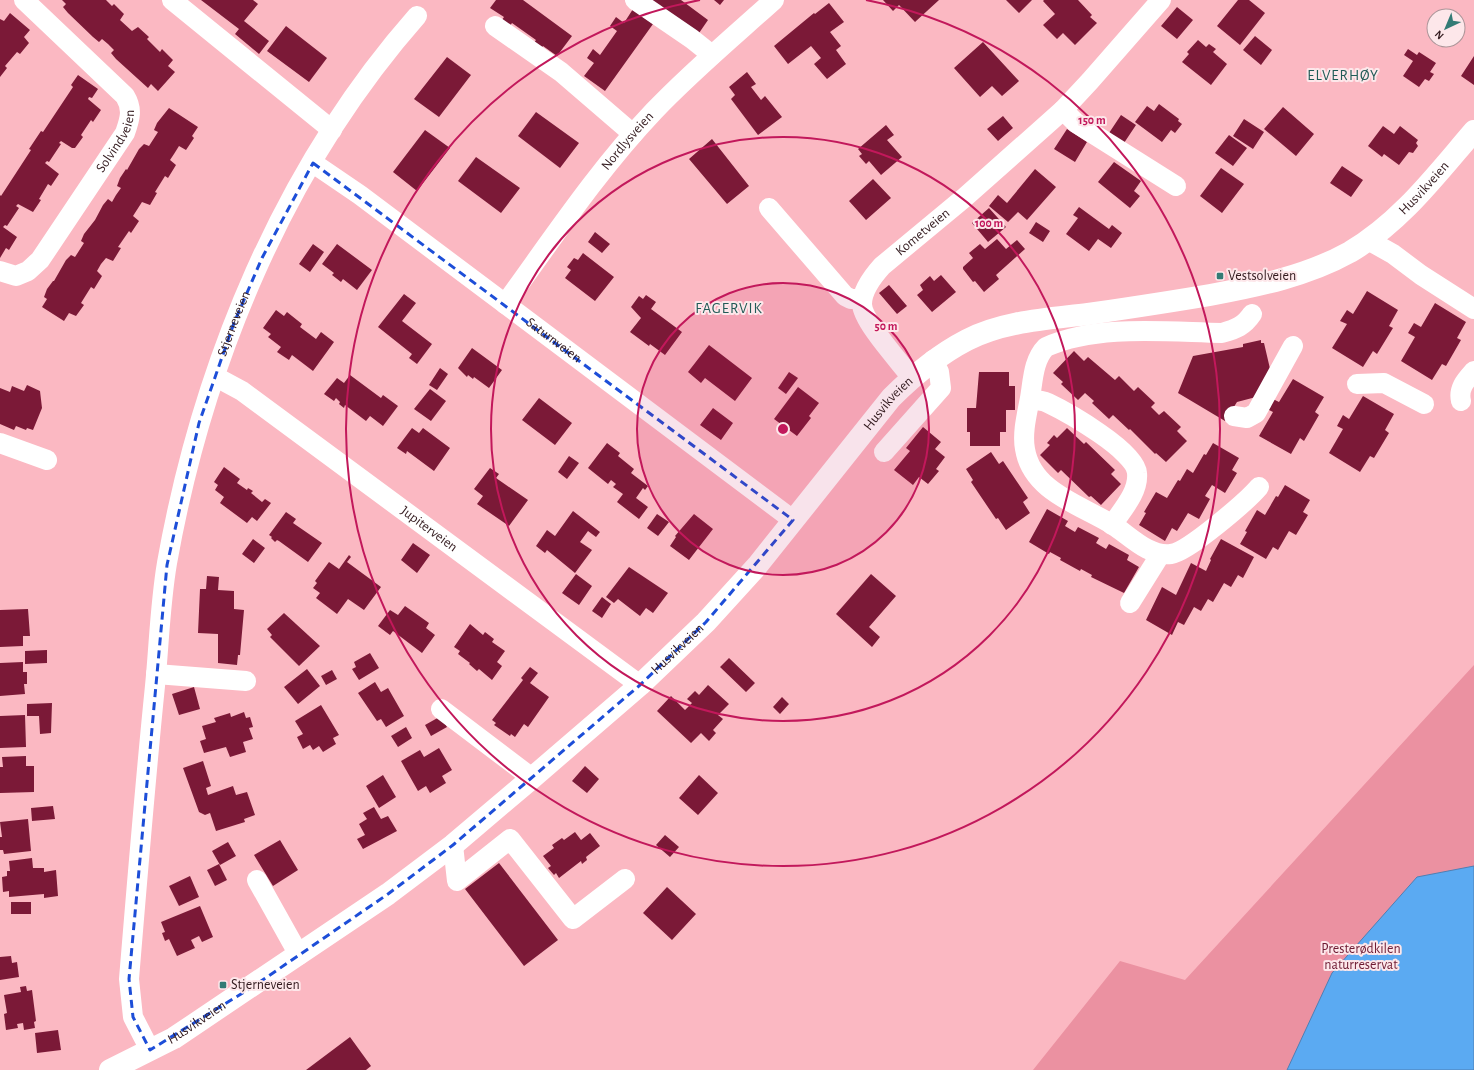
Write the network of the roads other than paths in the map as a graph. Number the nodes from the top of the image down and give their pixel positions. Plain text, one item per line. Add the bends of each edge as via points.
1 (24, 0) edge
2 (172, 0) edge
3 (635, 0) edge
4 (774, 0) edge
5 (1161, 0) edge
6 (417, 16) dead end
7 (495, 26) dead end
8 (712, 56) junction
9 (1063, 110) junction
10 (332, 130) junction
11 (1474, 131) edge
12 (633, 134) junction
13 (313, 162) junction
14 (1176, 186) dead end
15 (768, 208) dead end
16 (1368, 240) junction
17 (0, 271) edge
18 (862, 299) junction
19 (505, 304) junction
20 (1474, 309) edge
21 (1252, 314) dead end
22 (1293, 346) dead end
23 (933, 360) junction
24 (1474, 371) edge
25 (216, 377) junction
26 (912, 378) junction
27 (1357, 384) dead end
28 (1030, 400) junction
29 (1461, 401) dead end
30 (1424, 404) dead end
31 (1234, 416) dead end
32 (0, 443) edge
33 (884, 452) dead end
34 (47, 460) dead end
35 (1259, 487) dead end
36 (794, 520) junction
37 (1112, 525) junction
38 (1160, 555) junction
39 (1130, 603) dead end
40 (156, 674) junction
41 (246, 681) dead end
42 (640, 685) junction
43 (442, 709) dead end
44 (532, 778) junction
45 (453, 846) junction
46 (625, 879) dead end
47 (257, 880) dead end
48 (299, 955) junction
49 (150, 1050) junction
50 (110, 1070) edge

1 - 17 street, Solvindveien via 121,92 129,103 130,120 40,260 28,271 16,276
2 - 10 street
3 - 8 street via 692,38
4 - 8 street, Nordlysveien
5 - 9 street, Kometveien
6 - 10 street, Stjerneveien via 390,47
7 - 12 street via 561,72
8 - 12 street, Nordlysveien
9 - 14 street via 1076,124
9 - 18 street, Kometveien via 964,198 882,266 870,279
10 - 13 street, Stjerneveien
11 - 16 main road, Husvikveien via 1412,203
12 - 19 street, Nordlysveien
13 - 19 street, Saturnveien
13 - 25 street, Stjerneveien via 262,258 234,323
15 - 18 street via 845,296
16 - 20 street
16 - 23 main road, Husvikveien via 1348,253 1286,278 1147,306 999,328 968,339
18 - 26 street via 867,319
19 - 36 street, Saturnveien
21 - 28 street via 1245,324 1222,333 1136,331 1057,342 1042,351 1036,364
22 - 31 street via 1256,413 1248,418
23 - 26 main road, Husvikveien
23 - 33 street via 939,372 941,388
24 - 29 street via 1464,382 1460,394
25 - 40 street, Stjerneveien via 199,423 167,566
25 - 42 street, Jupiterveien via 242,391
26 - 36 main road, Husvikveien via 866,428
27 - 30 street via 1384,383
28 - 37 street via 1024,448 1036,474 1057,495
28 - 37 street via 1048,403 1107,438 1136,466 1136,486
32 - 34 street
35 - 38 street via 1243,504 1193,542 1173,554
36 - 42 main road, Husvikveien via 757,566 706,622
37 - 38 street
38 - 39 street
40 - 41 street
40 - 49 street, Stjerneveien via 129,979 133,1017
42 - 44 main road, Husvikveien
43 - 44 street
44 - 45 main road, Husvikveien
45 - 46 street via 457,881 510,839 573,919
45 - 48 main road, Husvikveien
47 - 48 street
48 - 49 main road, Husvikveien via 174,1038
49 - 50 main road, Husvikveien

